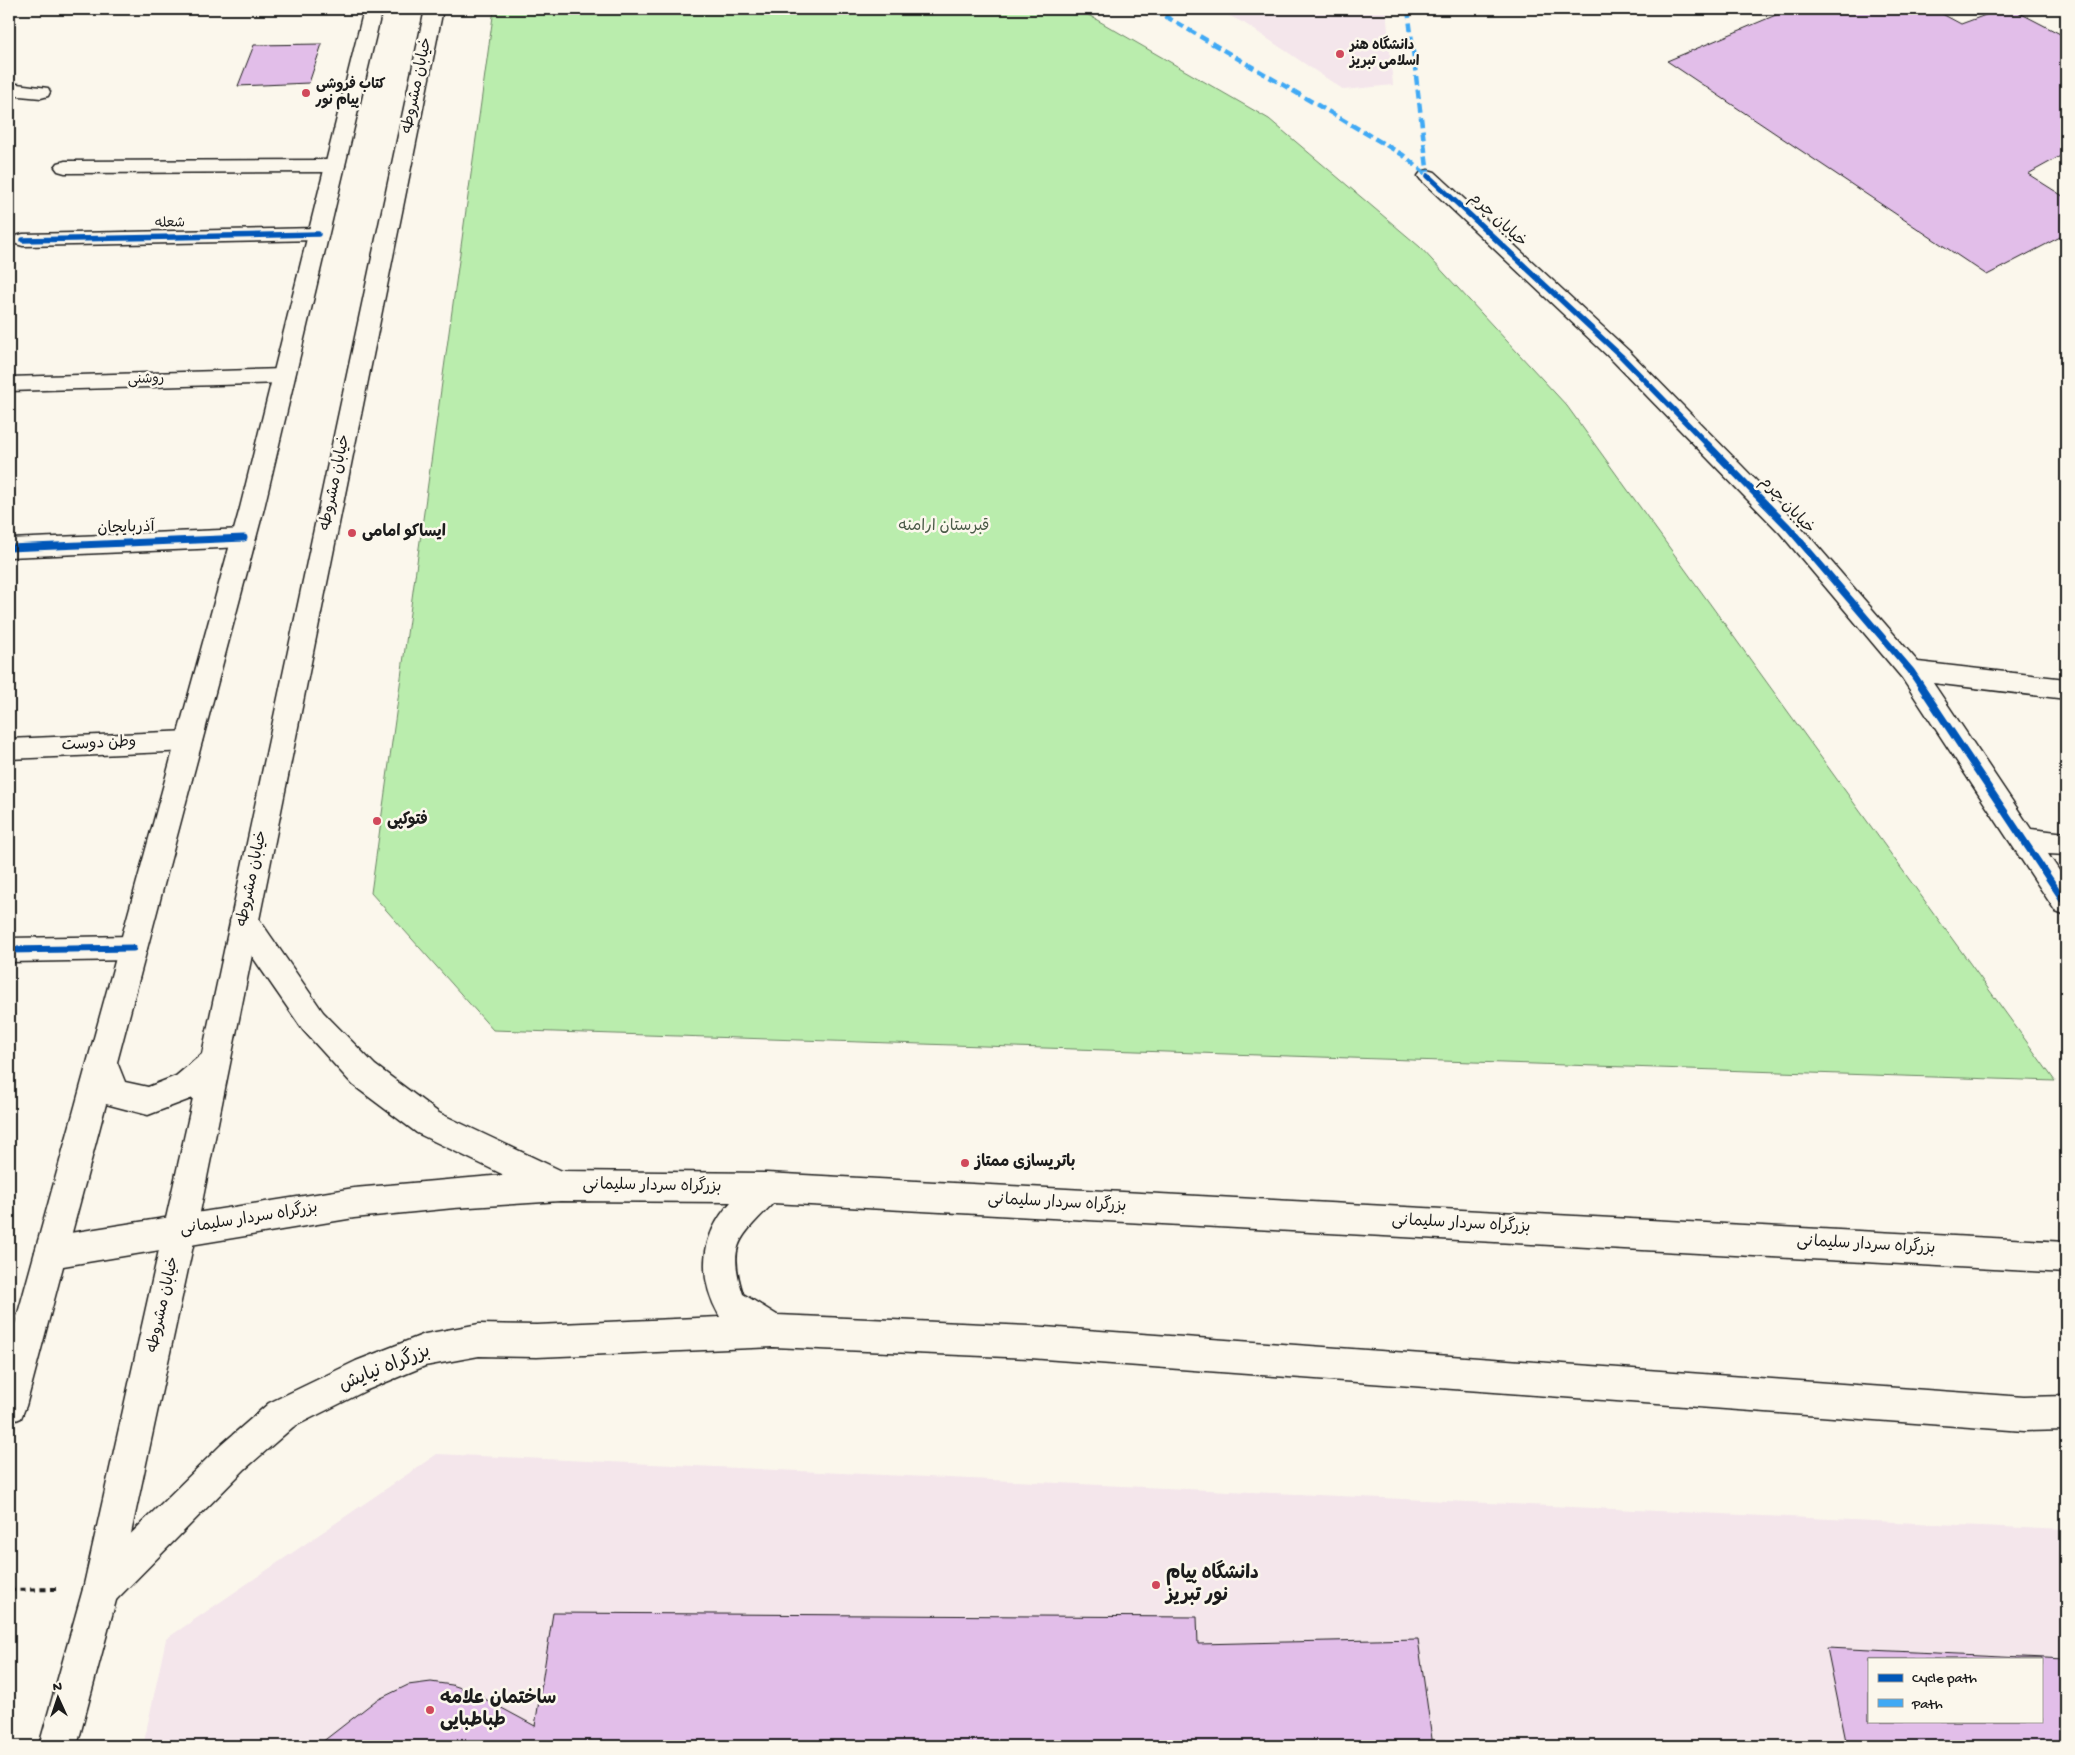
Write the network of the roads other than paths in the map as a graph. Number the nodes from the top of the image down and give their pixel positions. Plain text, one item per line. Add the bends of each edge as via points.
1 (373, 9) edge
2 (434, 9) edge
3 (9, 90) edge
4 (41, 92) dead end
5 (335, 166) junction
6 (65, 167) dead end
7 (1428, 176) dead end
8 (318, 234) junction
9 (23, 240) dead end
10 (284, 376) junction
11 (9, 384) edge
12 (244, 538) junction
13 (9, 548) edge
14 (1911, 671) junction
15 (2066, 689) edge
16 (189, 741) junction
17 (9, 749) edge
18 (2024, 840) junction
19 (2066, 844) edge
20 (2066, 904) edge
21 (244, 921) junction
22 (133, 948) junction
23 (9, 950) edge
24 (217, 1060) junction
25 (102, 1062) junction
26 (560, 1186) junction
27 (766, 1188) junction
28 (180, 1232) junction
29 (51, 1252) junction
30 (2066, 1257) edge
31 (773, 1331) junction
32 (9, 1406) edge
33 (2066, 1413) edge
34 (101, 1588) junction
35 (58, 1746) edge

1 - 5 main road
2 - 21 main road, خیابان مشروطه
3 - 4 main road
5 - 6 main road
5 - 8 main road
7 - 14 main road, خیابان چرم via 1621,356 1788,528
8 - 9 main road, شعله
8 - 10 main road
10 - 11 main road, روشنی
10 - 12 main road
12 - 13 main road, آذربایجان
12 - 16 main road
14 - 15 main road
14 - 18 main road, خیابان چرم
16 - 17 main road, وطن دوست
16 - 22 main road
18 - 19 main road
18 - 20 main road, خیابان چرم
21 - 24 main road, خیابان مشروطه
21 - 26 main road via 313,1022 364,1074 428,1123
22 - 23 main road
22 - 25 main road
24 - 25 main road via 187,1086 148,1101 114,1094
24 - 28 main road, خیابان مشروطه
25 - 29 main road
26 - 27 main road, بزرگراه سردار سلیمانی
26 - 28 main road, بزرگراه سردار سلیمانی via 354,1203
27 - 30 main road, بزرگراه سردار سلیمانی
27 - 31 main road via 732,1225 721,1247 721,1276 731,1305
28 - 29 main road, بزرگراه سردار سلیمانی
28 - 34 main road, خیابان مشروطه
29 - 32 main road
31 - 33 main road via 1030,1342 2014,1414
31 - 34 main road, بزرگراه نیایش via 537,1341 479,1340 426,1350 356,1378 281,1415 233,1457
34 - 35 main road, خیابان مشروطه

